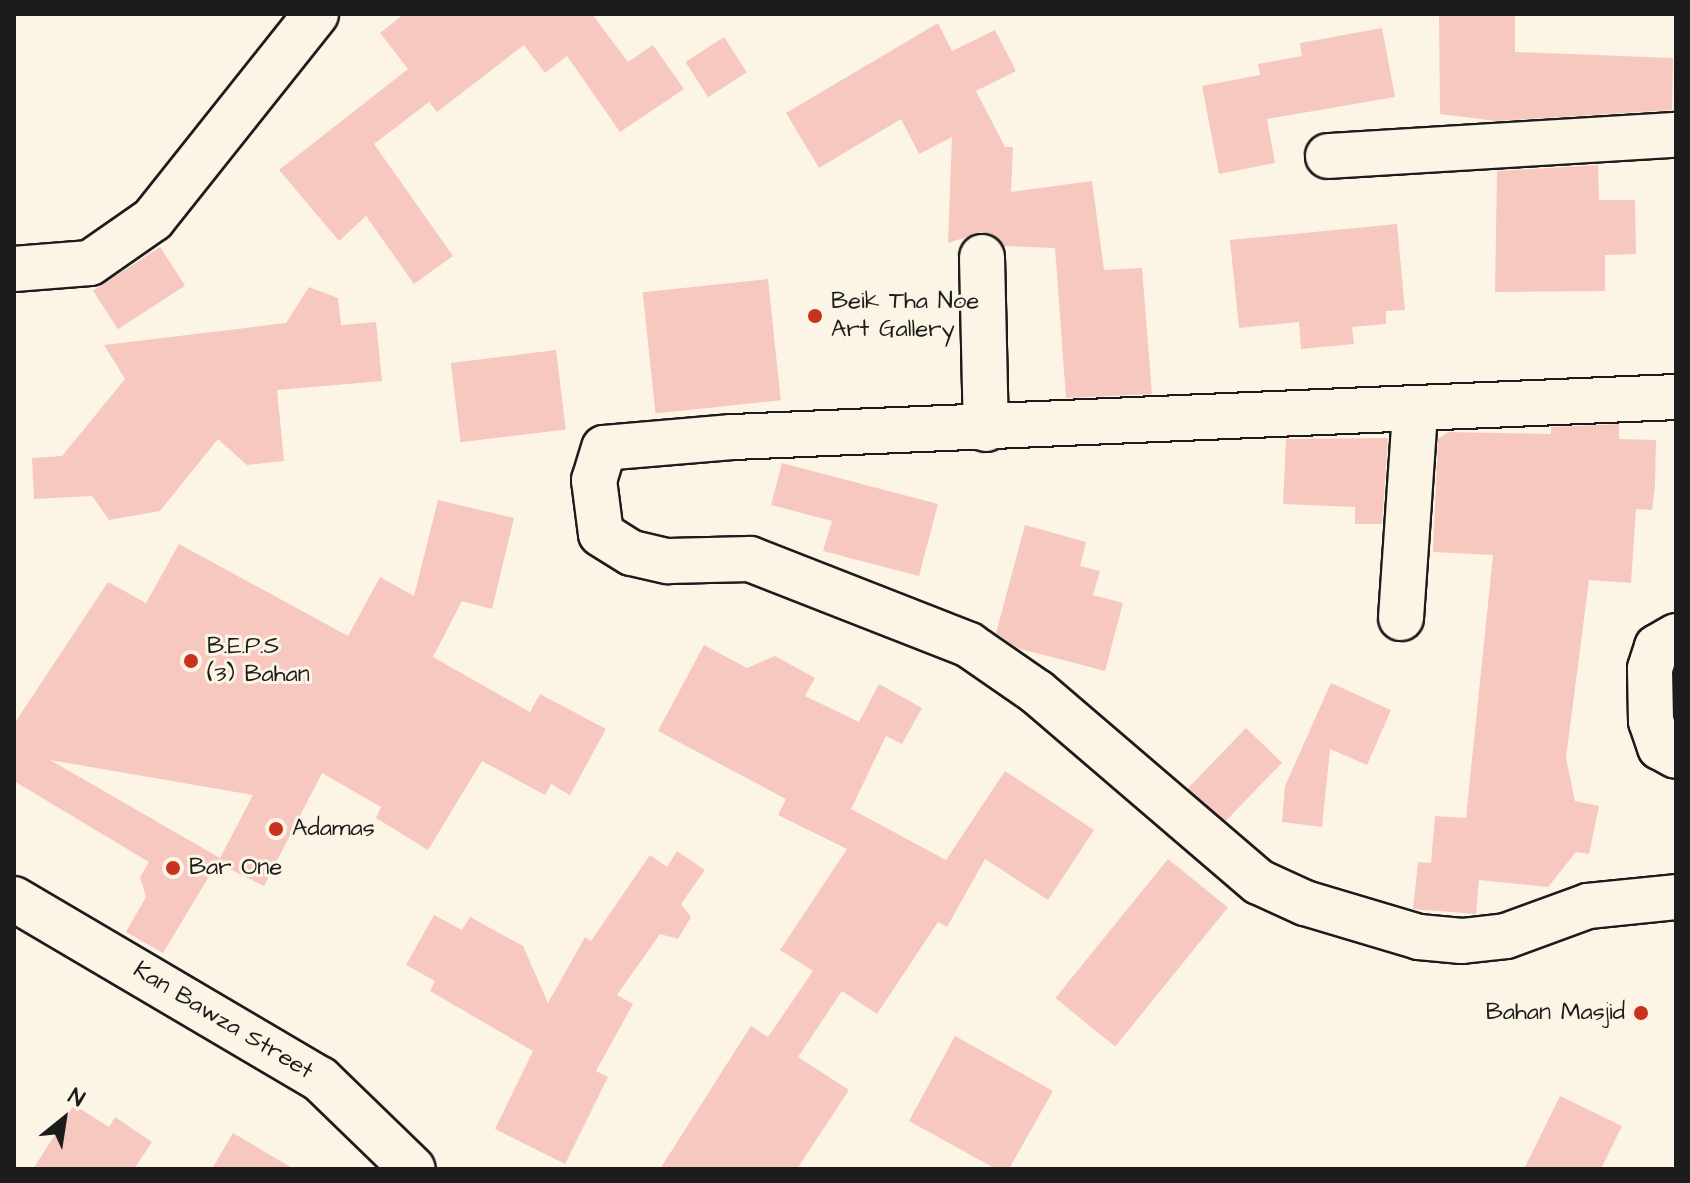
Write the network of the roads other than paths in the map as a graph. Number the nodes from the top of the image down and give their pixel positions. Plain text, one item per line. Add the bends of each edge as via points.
1 (316, 14) edge
2 (1676, 135) edge
3 (1328, 156) dead end
4 (982, 257) dead end
5 (14, 269) edge
6 (1676, 397) edge
7 (1415, 410) junction
8 (986, 429) junction
9 (1401, 618) dead end
10 (1676, 636) edge
11 (1676, 756) edge
12 (1676, 897) edge
13 (14, 899) edge
14 (413, 1169) edge

1 - 5 street via 153,219 90,263
2 - 3 street
4 - 8 street
6 - 7 street
7 - 8 street
7 - 9 street
8 - 12 street via 604,448 594,480 601,534 632,553 668,561 750,559 969,645 1060,710 1259,882 1305,903 1419,937 1462,941 1506,936 1588,906
10 - 11 street via 1657,647 1650,669 1651,721 1660,747
13 - 14 street, Kan Bawza Street via 320,1079

